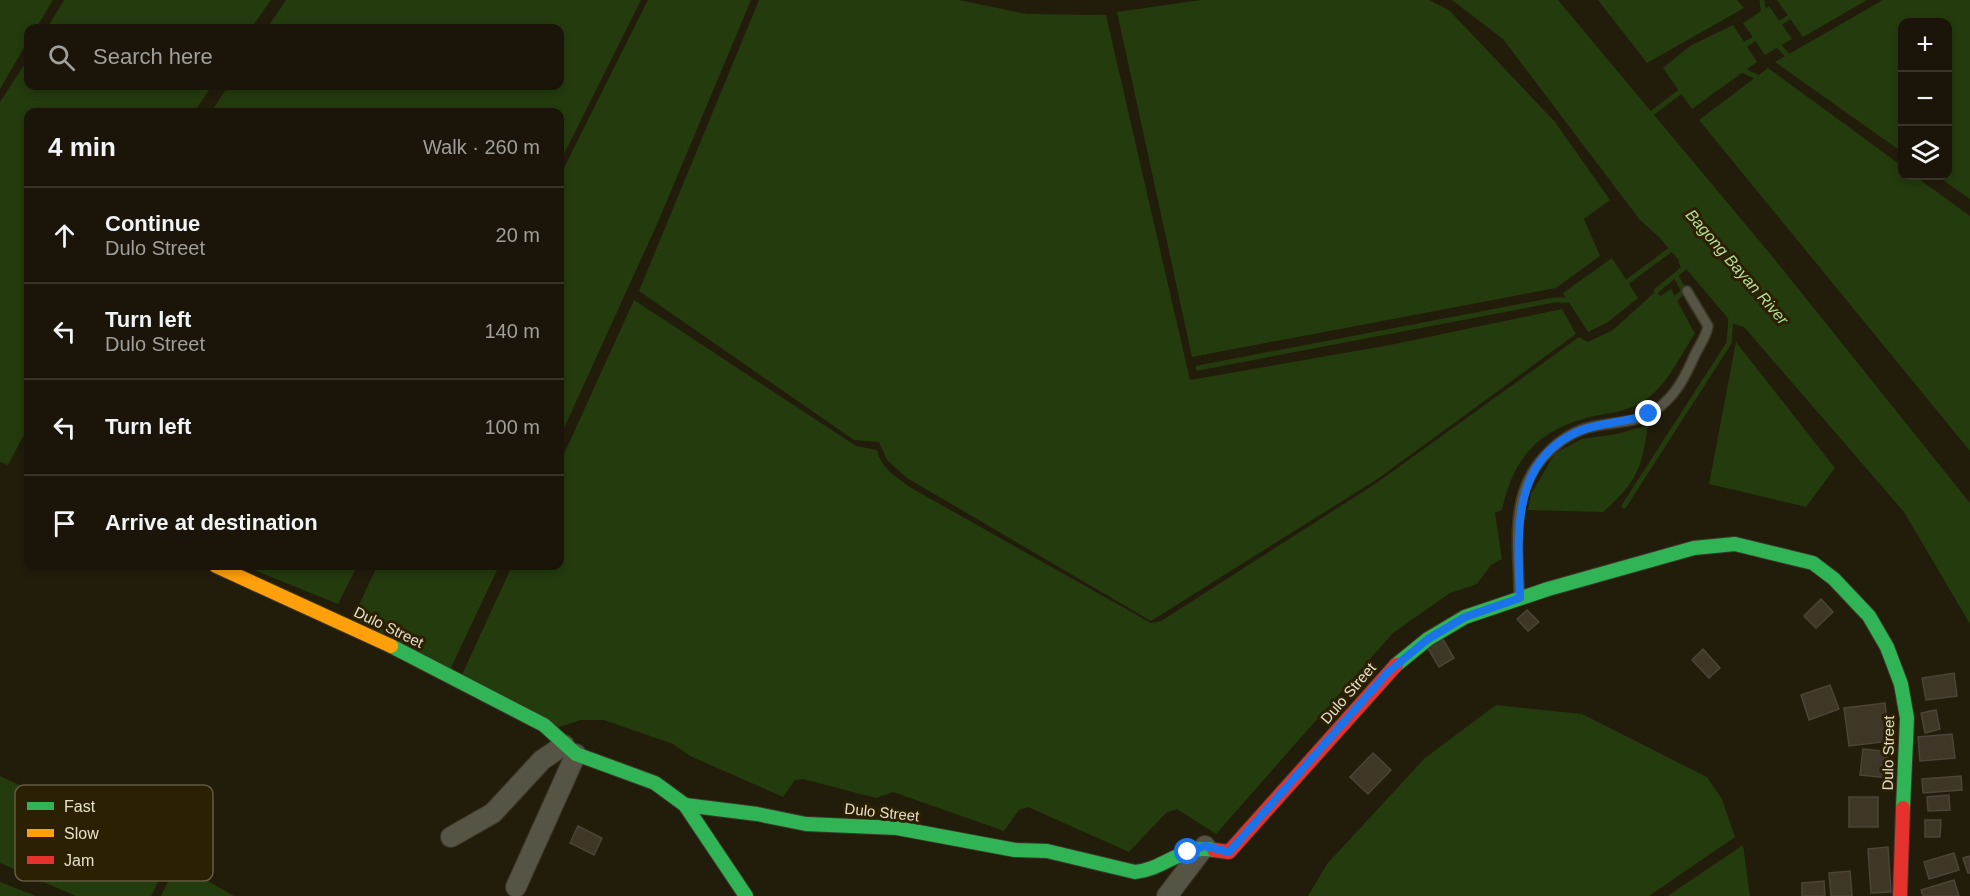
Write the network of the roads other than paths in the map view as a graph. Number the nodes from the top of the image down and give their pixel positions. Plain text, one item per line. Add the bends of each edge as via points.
1 (1687, 291) dead end
2 (225, 570) edge
3 (1520, 598) junction
4 (570, 750) junction
5 (685, 805) junction
6 (451, 837) dead end
7 (1205, 846) junction
8 (516, 887) dead end
9 (746, 896) edge
10 (1167, 896) edge
11 (1900, 896) edge

1 - 3 lane via 1708,326 1680,387 1649,414 1593,426 1565,438 1547,453 1525,488 1517,542
2 - 4 street, Dulo Street via 411,655 544,725
3 - 7 street, Dulo Street via 1465,617 1428,639 1388,672 1236,846 1229,852
3 - 11 street, Dulo Street via 1694,548 1734,544 1813,562 1869,616 1887,647 1901,684 1907,718
4 - 5 street via 655,783
4 - 6 street via 542,760 493,813
4 - 8 street
5 - 7 street, Dulo Street via 806,824 897,828 1015,850 1047,851 1135,872 1147,871
5 - 9 street
7 - 10 street

